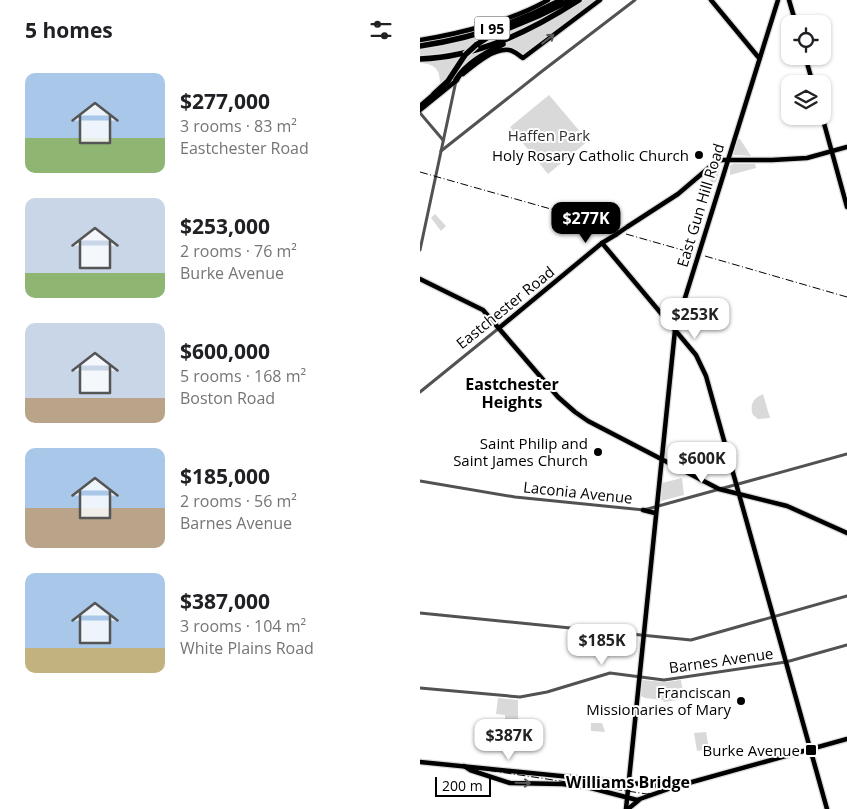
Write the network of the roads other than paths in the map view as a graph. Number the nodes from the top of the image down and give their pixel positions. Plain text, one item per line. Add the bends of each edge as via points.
1 (542, 0) edge
2 (548, 0) edge
3 (555, 0) edge
4 (561, 0) edge
5 (571, 0) edge
6 (579, 0) edge
7 (600, 0) edge
8 (635, 0) edge
9 (711, 0) edge
10 (778, 0) edge
11 (789, 0) edge
12 (530, 15) junction
13 (793, 15) edge
14 (537, 25) junction
15 (420, 39) edge
16 (420, 46) edge
17 (759, 58) junction
18 (420, 59) edge
19 (458, 78) junction
20 (434, 94) joint
21 (420, 106) edge
22 (420, 111) edge
23 (825, 125) edge
24 (444, 141) junction
25 (847, 147) edge
26 (832, 151) junction
27 (442, 152) junction
28 (727, 160) junction
29 (847, 207) edge
30 (602, 243) junction
31 (420, 250) edge
32 (420, 279) edge
33 (498, 328) junction
34 (675, 330) junction
35 (420, 392) edge
36 (847, 454) edge
37 (661, 459) junction
38 (420, 481) edge
39 (736, 484) junction
40 (719, 489) junction
41 (739, 494) junction
42 (643, 510) joint
43 (655, 510) junction
44 (847, 533) edge
45 (847, 596) edge
46 (420, 613) edge
47 (773, 617) junction
48 (643, 635) junction
49 (847, 644) edge
50 (786, 662) junction
51 (639, 677) junction
52 (420, 688) edge
53 (847, 739) edge
54 (810, 749) junction
55 (420, 762) edge
56 (464, 766) junction
57 (471, 767) junction
58 (485, 774) junction
59 (628, 783) junction
60 (657, 786) junction
61 (674, 787) junction
62 (659, 792) junction
63 (613, 794) junction
64 (627, 798) junction
65 (641, 799) junction
66 (627, 809) edge
67 (827, 809) edge

1 - 15 main road via 489,20
2 - 15 main road via 496,21
3 - 12 highway
4 - 12 highway, I 95
5 - 20 highway, bridge via 476,45
6 - 14 highway, I 95
19 -> 7 main road via 502,50 512,50 523,58
8 - 27 street
9 - 17 main road
10 - 17 main road, East Gun Hill Road
11 - 13 main road
12 - 16 highway, I 95
14 - 18 highway, I 95 via 472,51
14 - 19 highway via 480,57
17 - 28 main road, East Gun Hill Road
19 - 22 main road
19 - 24 street
20 - 21 main road
22 - 24 street
23 - 26 main road
24 - 27 street
25 - 26 main road, Eastchester Road
26 - 28 main road, Eastchester Road via 807,158
26 - 29 main road
27 - 31 street
28 - 30 main road, Eastchester Road, bridge via 715,161 678,194
28 - 34 main road, East Gun Hill Road
30 - 33 main road, Eastchester Road
30 - 34 main road
32 - 33 main road via 483,310
33 - 35 street, Eastchester Road
33 - 37 main road via 575,412
34 - 37 main road, East Gun Hill Road
34 - 39 main road via 696,355 706,376
36 - 39 street
37 - 40 main road
37 - 43 main road, East Gun Hill Road
38 - 42 street, Laconia Avenue via 515,497
39 - 40 street
39 - 41 main road
40 - 41 main road
40 - 43 street
41 - 44 main road via 787,506
41 - 47 main road
42 - 43 main road
43 - 48 main road, East Gun Hill Road
45 - 47 street
46 - 48 street
47 - 48 street via 691,640
47 - 50 main road
48 - 51 main road, East Gun Hill Road
49 - 50 street, Barnes Avenue
50 - 51 street, Barnes Avenue via 664,680
50 - 54 main road
51 - 52 street, Barnes Avenue via 610,674 520,697
51 - 59 main road, East Gun Hill Road
53 - 54 main road
54 - 61 main road
54 - 67 main road
55 - 56 main road
56 - 57 main road
56 - 58 main road
57 - 58 main road
57 - 59 main road
58 -> 63 main road via 510,783 563,784
59 - 60 main road
59 - 64 main road, East Gun Hill Road
60 - 61 main road
60 - 62 main road
61 - 62 main road
62 - 65 main road
63 - 64 main road
63 - 66 main road
64 - 65 main road
64 - 66 main road, East Gun Hill Road
65 - 66 main road

